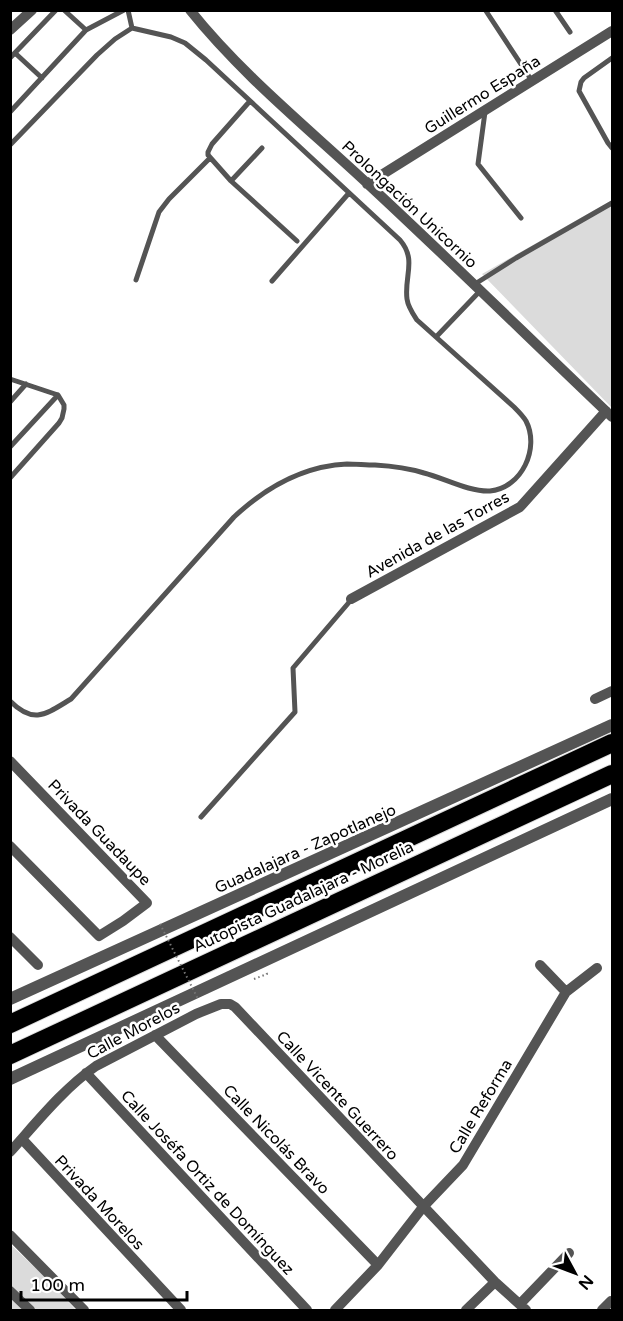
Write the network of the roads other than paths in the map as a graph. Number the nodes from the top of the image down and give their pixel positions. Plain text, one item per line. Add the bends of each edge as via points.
1 (32, 10) edge
2 (56, 10) edge
3 (64, 10) edge
4 (126, 10) edge
5 (190, 10) edge
6 (487, 10) edge
7 (555, 10) edge
8 (132, 28) junction
9 (10, 30) edge
10 (86, 30) junction
11 (612, 31) edge
12 (570, 32) dead end
13 (13, 55) edge
14 (612, 58) edge
15 (42, 78) junction
16 (532, 81) junction
17 (250, 101) junction
18 (485, 110) junction
19 (10, 112) edge
20 (10, 145) edge
21 (262, 148) dead end
22 (612, 148) edge
23 (210, 158) junction
24 (231, 181) junction
25 (368, 184) junction
26 (349, 193) junction
27 (612, 203) edge
28 (521, 218) dead end
29 (297, 241) dead end
30 (136, 280) dead end
31 (272, 281) dead end
32 (477, 288) junction
33 (436, 337) junction
34 (10, 379) edge
35 (26, 384) junction
36 (58, 395) junction
37 (10, 402) edge
38 (609, 414) edge
39 (10, 447) edge
40 (10, 478) edge
41 (351, 599) joint
42 (612, 691) edge
43 (595, 699) dead end
44 (10, 701) edge
45 (612, 725) edge
46 (612, 743) edge
47 (10, 761) edge
48 (612, 774) edge
49 (612, 799) edge
50 (201, 817) dead end
51 (10, 846) edge
52 (10, 937) edge
53 (38, 965) dead end
54 (540, 965) dead end
55 (597, 968) dead end
56 (566, 992) junction
57 (10, 999) edge
58 (230, 1004) joint
59 (10, 1023) edge
60 (155, 1035) junction
61 (10, 1055) edge
62 (86, 1073) junction
63 (10, 1079) edge
64 (22, 1139) junction
65 (10, 1152) edge
66 (423, 1207) junction
67 (10, 1235) edge
68 (569, 1252) dead end
69 (378, 1265) junction
70 (495, 1281) junction
71 (10, 1291) edge
72 (612, 1301) edge
73 (523, 1307) edge
74 (30, 1311) edge
75 (84, 1311) edge
76 (181, 1311) edge
77 (307, 1311) edge
78 (335, 1311) edge
79 (466, 1311) edge
80 (602, 1311) edge

1 - 9 street
2 - 13 lane
3 - 10 lane
4 - 8 lane
4 - 10 lane
5 - 25 street, Prolongación Unicornio via 245,71
6 - 16 lane
7 - 12 lane
8 - 17 lane via 185,43
8 - 20 lane via 97,55
10 - 15 lane
11 - 16 street, Guillermo España
13 - 15 lane
14 - 22 lane via 584,78 579,91
15 - 19 lane
16 - 18 street, Guillermo España
17 - 23 lane via 212,144
17 - 26 lane
18 - 25 street, Guillermo España
18 - 28 lane via 478,164
21 - 24 lane
23 - 24 lane
23 - 30 lane via 159,212
24 - 29 lane
25 - 32 street, Prolongación Unicornio
26 - 31 lane
26 - 33 lane via 406,247 410,262 408,303 417,320
27 - 32 lane via 516,258
32 - 33 lane
32 - 38 street, Prolongación Unicornio
33 - 44 lane via 525,420 530,432 528,459 510,484 492,491 475,490 411,469 347,464 298,475 273,486 234,517 71,699 38,716 18,709
34 - 35 lane
35 - 36 lane
35 - 37 lane
36 - 39 lane
36 - 40 lane via 64,405 62,418
38 - 41 street, Avenida de las Torres via 520,507
41 - 50 lane via 293,668 294,712
42 - 43 street
45 - 57 street, Guadalajara - Zapotlanejo
46 - 59 highway, Autopista Guadalajara - Morelia
47 - 51 street, Privada Guadaupe via 147,903 99,936
48 - 61 highway, Autopista Guadalajara - Morelia
49 - 63 street
52 - 53 street
54 - 56 street
55 - 56 street, Calle Reforma
56 - 66 street, Calle Reforma via 462,1166
58 - 60 street, Calle Morelos via 196,1014
58 - 66 street, Calle Vicente Guerrero
60 - 62 street, Calle Morelos
60 - 69 street, Calle Nicolás Bravo
62 - 64 street, Calle Morelos
62 - 77 street, Calle Joséfa Ortiz de Domínguez
64 - 65 street, Calle Morelos
64 - 76 street, Privada Morelos
66 - 69 street, Calle Reforma
66 - 70 street, Calle Vicente Guerrero
67 - 75 street
68 - 73 street
69 - 78 street, Calle Reforma
70 - 73 street, Calle Vicente Guerrero
70 - 79 street
71 - 74 street
72 - 80 street

